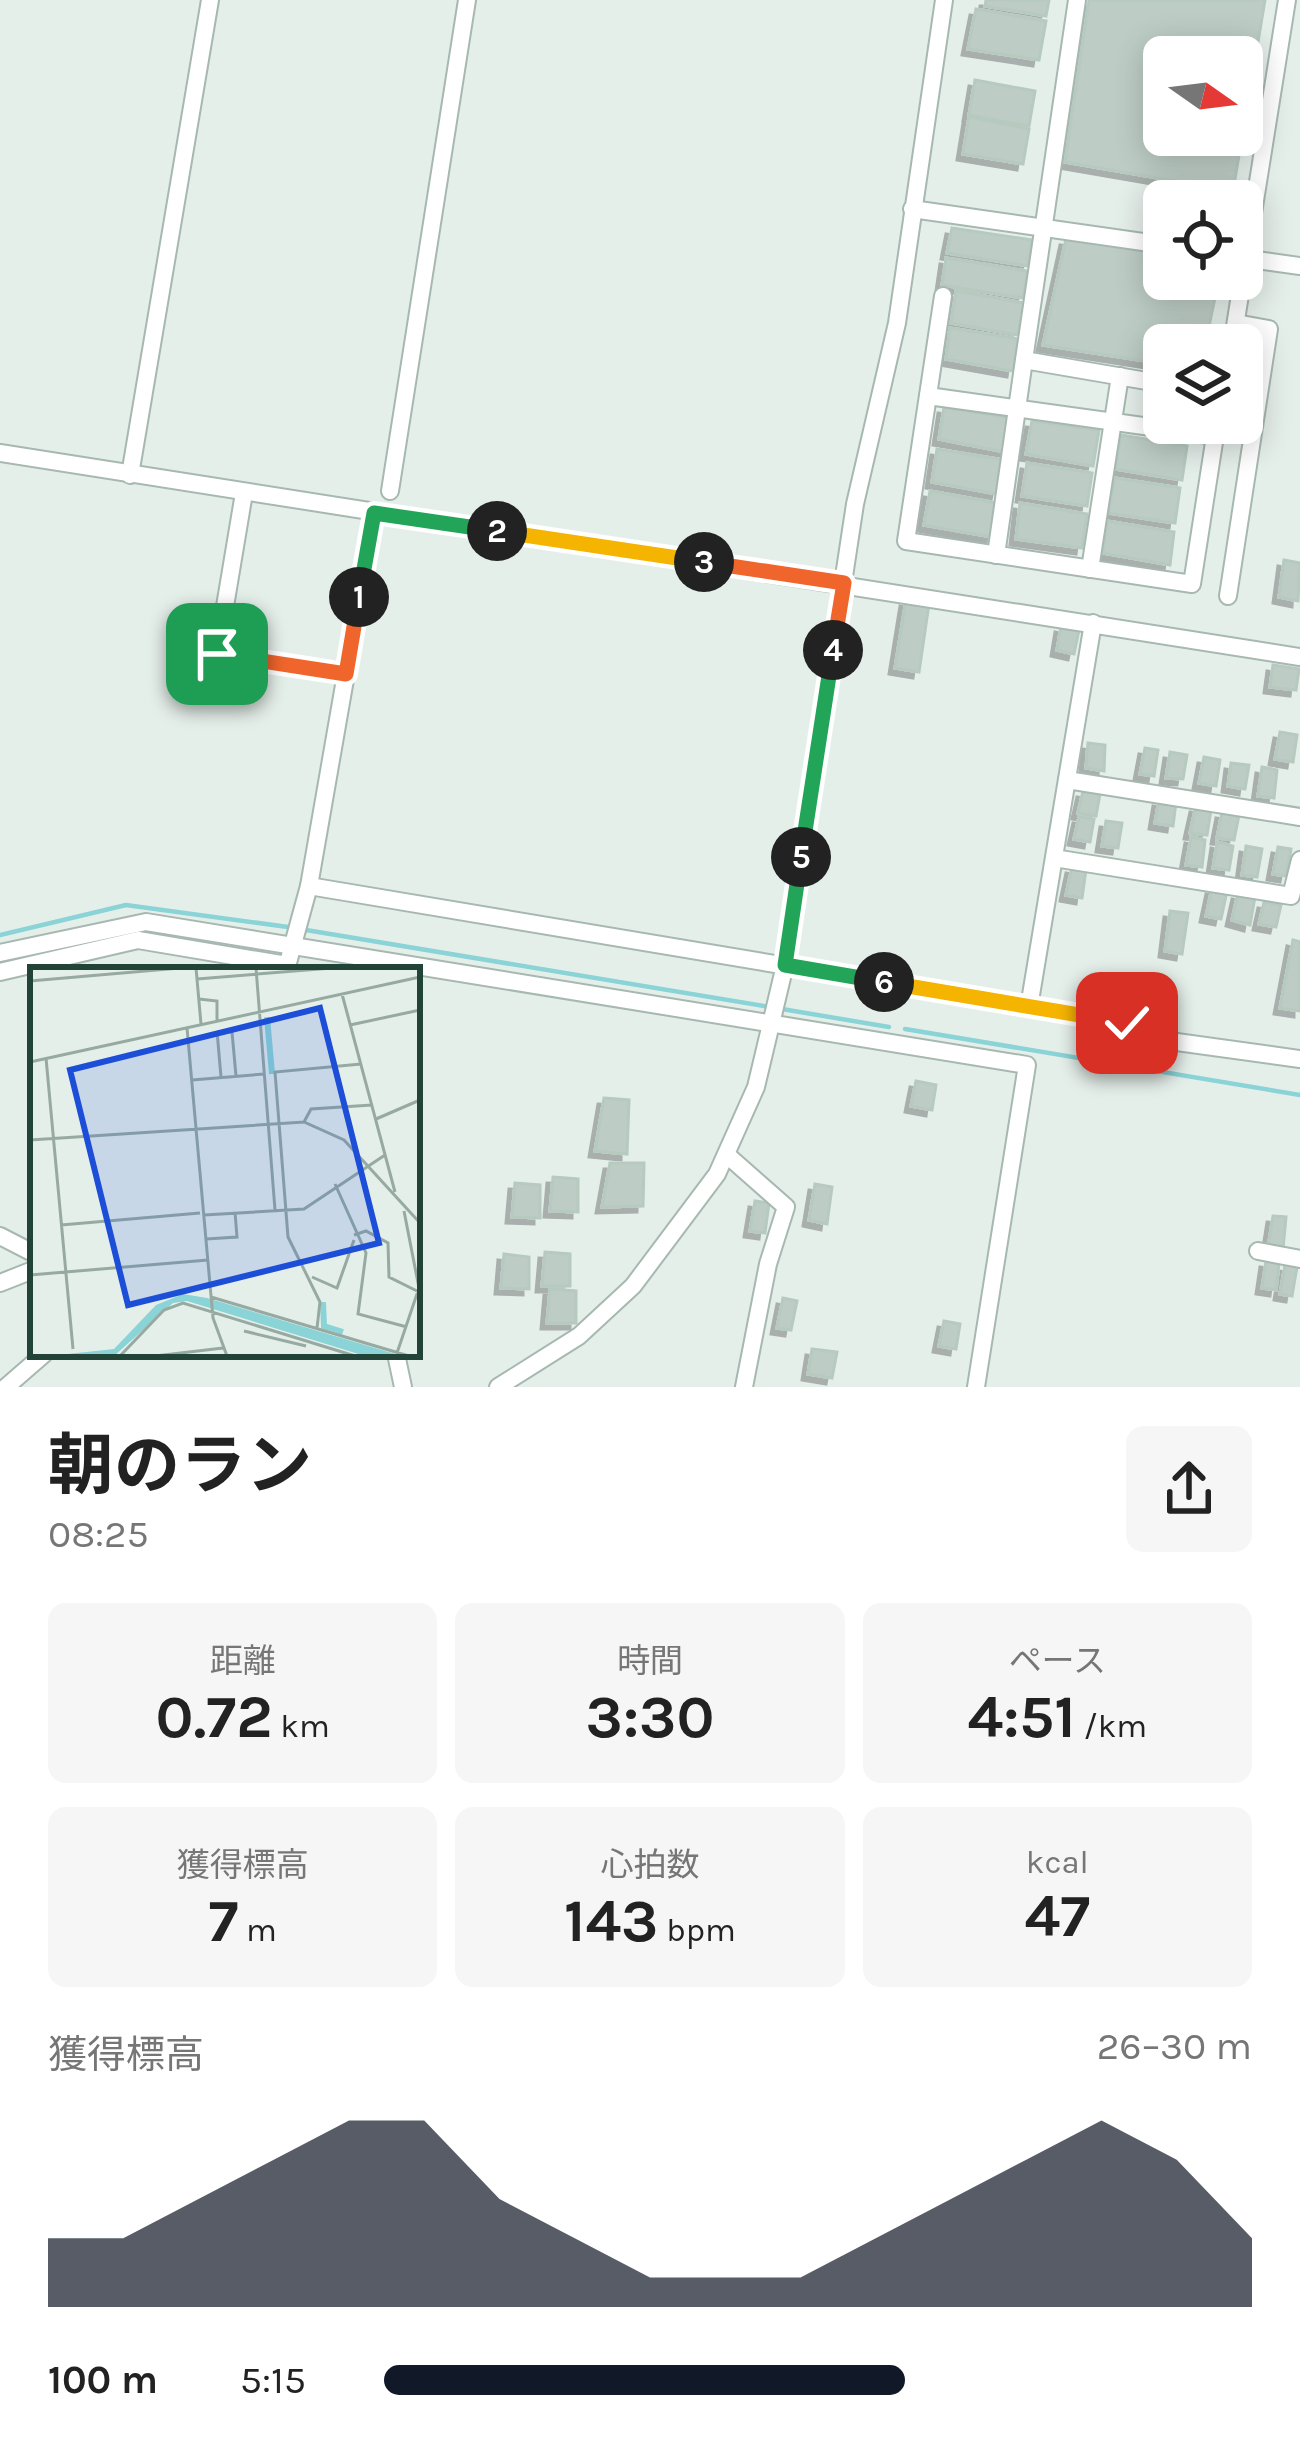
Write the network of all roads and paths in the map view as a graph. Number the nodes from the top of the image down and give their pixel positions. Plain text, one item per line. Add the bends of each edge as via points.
1 (210, 0) edge
2 (467, 0) edge
3 (944, 0) edge
4 (1077, 0) edge
5 (1287, 0) edge
6 (1258, 180) edge
7 (913, 209) junction
8 (1041, 226) junction
9 (1143, 242) edge
10 (1263, 261) edge
11 (1300, 266) edge
12 (943, 296) dead end
13 (1239, 300) edge
14 (1236, 323) joint
15 (1024, 360) junction
16 (1120, 376) junction
17 (1143, 380) edge
18 (928, 396) junction
19 (1017, 408) junction
20 (1112, 420) junction
21 (1143, 423) edge
22 (1214, 444) edge
23 (0, 453) edge
24 (130, 475) junction
25 (390, 491) dead end
26 (244, 493) junction
27 (374, 513) junction
28 (996, 555) junction
29 (1090, 569) junction
30 (844, 583) junction
31 (1228, 596) dead end
32 (1093, 623) junction
33 (1300, 657) edge
34 (346, 674) junction
35 (1067, 780) junction
36 (1300, 817) edge
37 (1054, 858) junction
38 (1300, 860) edge
39 (309, 886) junction
40 (292, 945) junction
41 (0, 952) edge
42 (785, 965) junction
43 (286, 967) edge
44 (0, 972) edge
45 (1029, 1006) junction
46 (774, 1020) junction
47 (1300, 1059) edge
48 (727, 1156) junction
49 (0, 1236) edge
50 (30, 1251) edge
51 (1258, 1252) dead end
52 (1300, 1259) edge
53 (30, 1271) edge
54 (0, 1283) edge
55 (41, 1357) edge
56 (397, 1357) edge
57 (6, 1387) edge
58 (403, 1387) edge
59 (498, 1387) edge
60 (744, 1387) edge
61 (976, 1387) edge

1 - 24 street
2 - 25 street
3 - 7 street
4 - 8 street
5 - 6 street
7 - 8 street
7 - 30 street
8 - 9 street
8 - 15 street
10 - 11 street
12 - 18 street
13 - 14 street
14 - 31 street via 1270,329
15 - 16 street
15 - 19 street
16 - 17 street
16 - 20 street
18 - 19 street
18 - 28 street via 906,542
19 - 20 street
19 - 28 street
20 - 21 street
20 - 29 street
22 - 29 street via 1192,584
23 - 24 street
24 - 26 street
26 - 27 street
26 - 34 street via 217,654
27 - 30 street
27 - 34 street
28 - 29 street
30 - 32 street
30 - 42 street
32 - 33 street
32 - 35 street
34 - 39 street
35 - 36 street
35 - 37 street
37 - 38 street via 1292,896
37 - 45 street
39 - 40 street
39 - 42 street
40 - 41 street via 146,922
40 - 43 street
40 - 46 street
42 - 45 street
42 - 46 street
43 - 44 street via 138,940
45 - 47 street via 1127,1023 1155,1039
46 - 48 street
46 - 61 street via 1027,1065
48 - 59 street via 632,1286 579,1336
48 - 60 street via 786,1207
49 - 50 street
51 - 52 street
53 - 54 street
55 - 57 street
56 - 58 street

